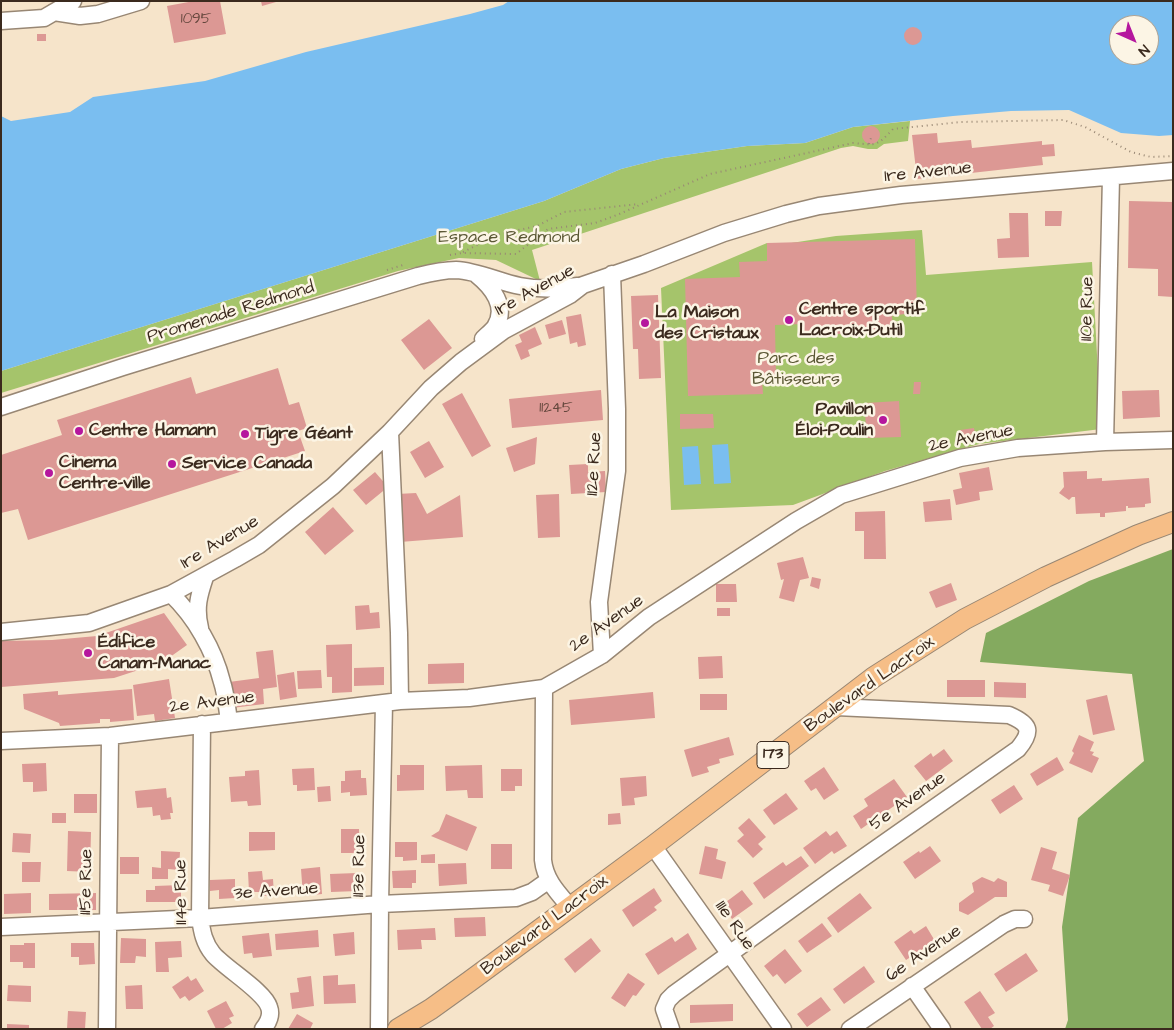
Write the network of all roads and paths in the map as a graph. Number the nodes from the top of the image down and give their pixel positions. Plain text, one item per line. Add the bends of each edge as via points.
1 (72, 1) edge
2 (141, 1) edge
3 (54, 12) junction
4 (1, 21) edge
5 (872, 134) dead end
6 (869, 145) junction
7 (1173, 156) edge
8 (1173, 172) edge
9 (1111, 177) junction
10 (642, 204) junction
11 (475, 273) junction
12 (612, 274) junction
13 (583, 285) junction
14 (461, 362) junction
15 (1, 408) edge
16 (390, 432) junction
17 (1173, 440) edge
18 (1105, 442) junction
19 (1173, 522) edge
20 (205, 577) junction
21 (171, 594) junction
22 (1, 632) edge
23 (202, 635) junction
24 (602, 655) junction
25 (544, 688) junction
26 (392, 702) junction
27 (836, 707) junction
28 (228, 721) junction
29 (202, 724) junction
30 (110, 736) junction
31 (1, 741) edge
32 (652, 846) junction
33 (549, 880) junction
34 (380, 904) junction
35 (570, 908) junction
36 (200, 918) junction
37 (1024, 919) dead end
38 (107, 923) junction
39 (1, 927) edge
40 (729, 954) junction
41 (912, 986) junction
42 (106, 1029) edge
43 (263, 1029) edge
44 (379, 1029) edge
45 (398, 1029) edge
46 (671, 1029) edge
47 (783, 1029) edge
48 (850, 1029) edge
49 (942, 1029) edge

1 - 3 street
2 - 3 street via 98,14 80,16
3 - 4 street via 44,18
5 - 6 path
6 - 7 path via 877,144 893,129 961,122 1063,120 1085,127 1131,152 1151,157
6 - 10 path via 853,143 710,174
8 - 9 street, 1re Avenue
9 - 12 street, 1re Avenue via 901,195 819,206 724,233
9 - 18 street, 110e Rue
10 - 10 path via 564,212 537,226 500,234 462,253 516,254 548,229 595,223
11 - 13 street, Promenade Redmond via 536,288
11 - 14 street via 494,294 500,306 500,316 495,327
11 - 15 street, Promenade Redmond via 456,270 418,276
12 - 13 street, 1re Avenue
12 - 24 street, 112e Rue via 617,471 599,602
13 - 14 street, 1re Avenue via 503,331
14 - 16 street, 1re Avenue via 431,388
16 - 20 street, 1re Avenue via 290,521
16 - 26 street, 113e Rue via 399,633
17 - 18 street, 2e Avenue
18 - 24 street, 2e Avenue via 1018,448 960,458 841,496 796,520 649,617
19 - 27 main road, Boulevard Lacroix / 173 via 1046,577 965,620 874,677
20 - 21 street, 1re Avenue
20 - 23 street via 197,615
21 - 22 street, 1re Avenue via 89,623
21 - 23 street via 182,604
23 - 28 street via 223,683
24 - 25 street, 2e Avenue
25 - 26 street, 2e Avenue via 469,698
25 - 33 street via 543,860
26 - 28 street, 2e Avenue
26 - 34 street, 113e Rue
27 - 32 main road, Boulevard Lacroix / 173
27 - 40 street, 5e Avenue via 1009,715 1025,724 1028,731 1018,749
28 - 29 street, 2e Avenue
29 - 30 street, 2e Avenue
29 - 36 street, 114e Rue
30 - 31 street, 2e Avenue
30 - 38 street, 115e Rue
32 - 35 main road, Boulevard Lacroix / 173
32 - 40 street, 111e Rue
33 - 34 street, 3e Avenue via 516,898
33 - 35 street
34 - 36 street, 3e Avenue
34 - 44 street, 113e Rue
35 - 45 main road, Boulevard Lacroix / 173 via 432,1009
36 - 38 street, 3e Avenue
36 - 43 street, 114e Rue via 204,940 214,955 269,1006 270,1017
37 - 41 street, 6e Avenue via 1004,924
38 - 39 street, 3e Avenue
38 - 42 street, 115e Rue
40 - 46 street, 5e Avenue via 668,1000 664,1009
40 - 47 street, 111e Rue
41 - 48 street, 6e Avenue
41 - 49 street

